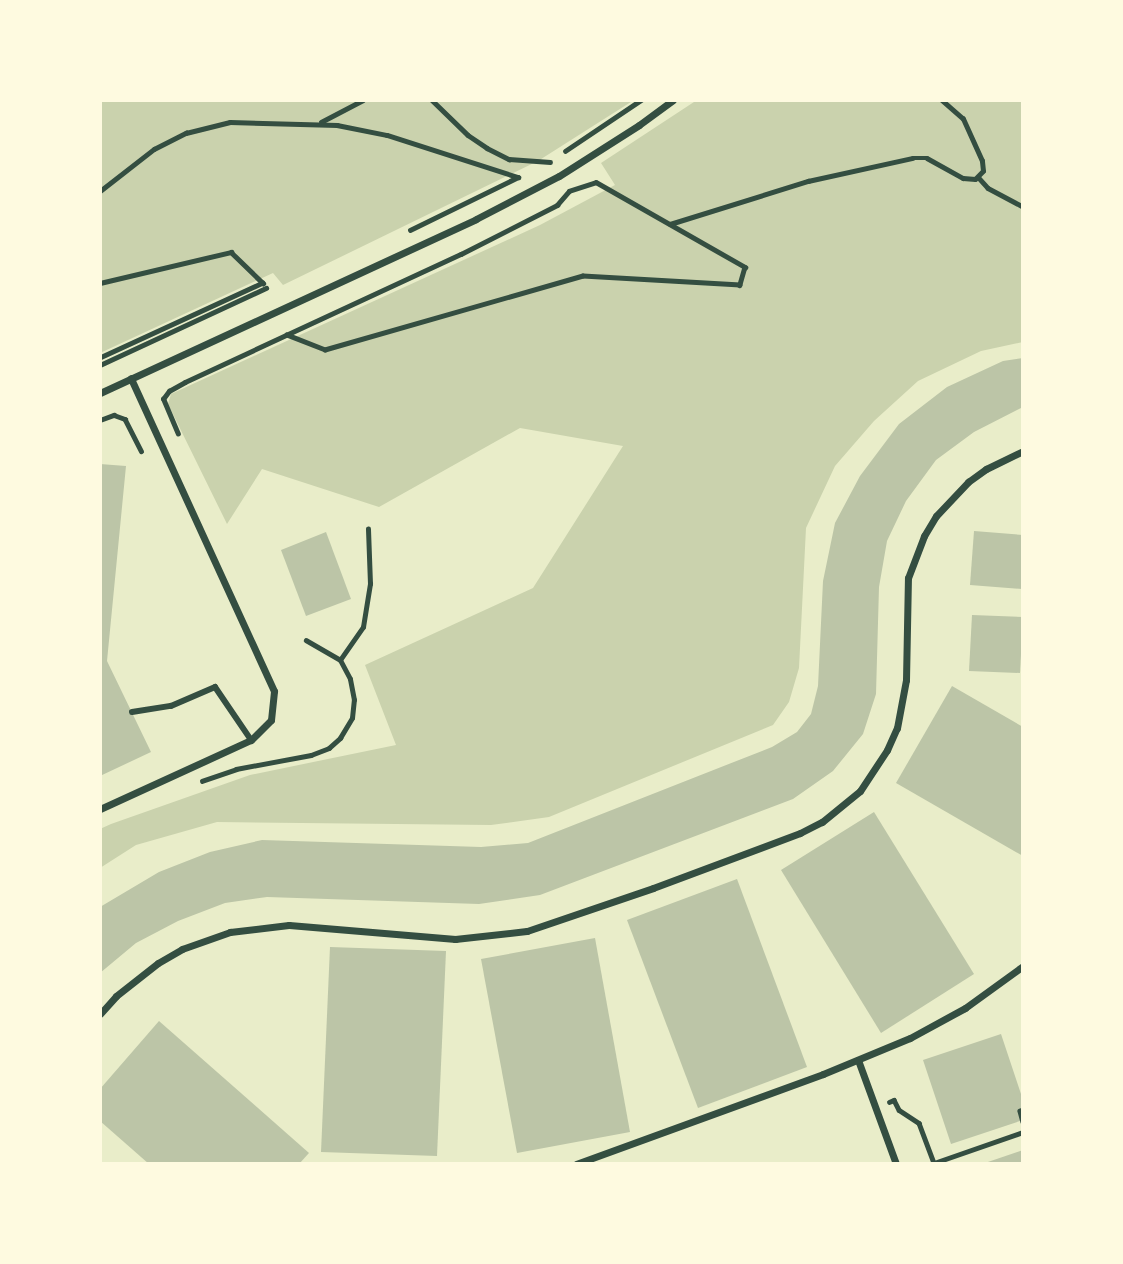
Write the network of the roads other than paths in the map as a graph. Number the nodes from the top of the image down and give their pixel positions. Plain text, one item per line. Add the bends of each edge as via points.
1 (673, 100) edge
2 (131, 378) junction
3 (100, 393) edge
4 (1023, 451) edge
5 (132, 712) dead end
6 (251, 740) junction
7 (100, 809) edge
8 (1023, 966) edge
9 (100, 1014) edge
10 (858, 1060) junction
11 (576, 1164) edge
12 (896, 1164) edge

1 - 2 street via 559,176 477,219
2 - 3 street
2 - 6 street via 274,691 271,720
4 - 9 street via 968,482 924,536 908,579 906,680 897,728 860,791 822,822 527,931 455,939 289,925 230,932 158,963
5 - 6 street via 171,706 215,687
6 - 7 street
8 - 10 street via 942,1021
10 - 11 street
10 - 12 street

